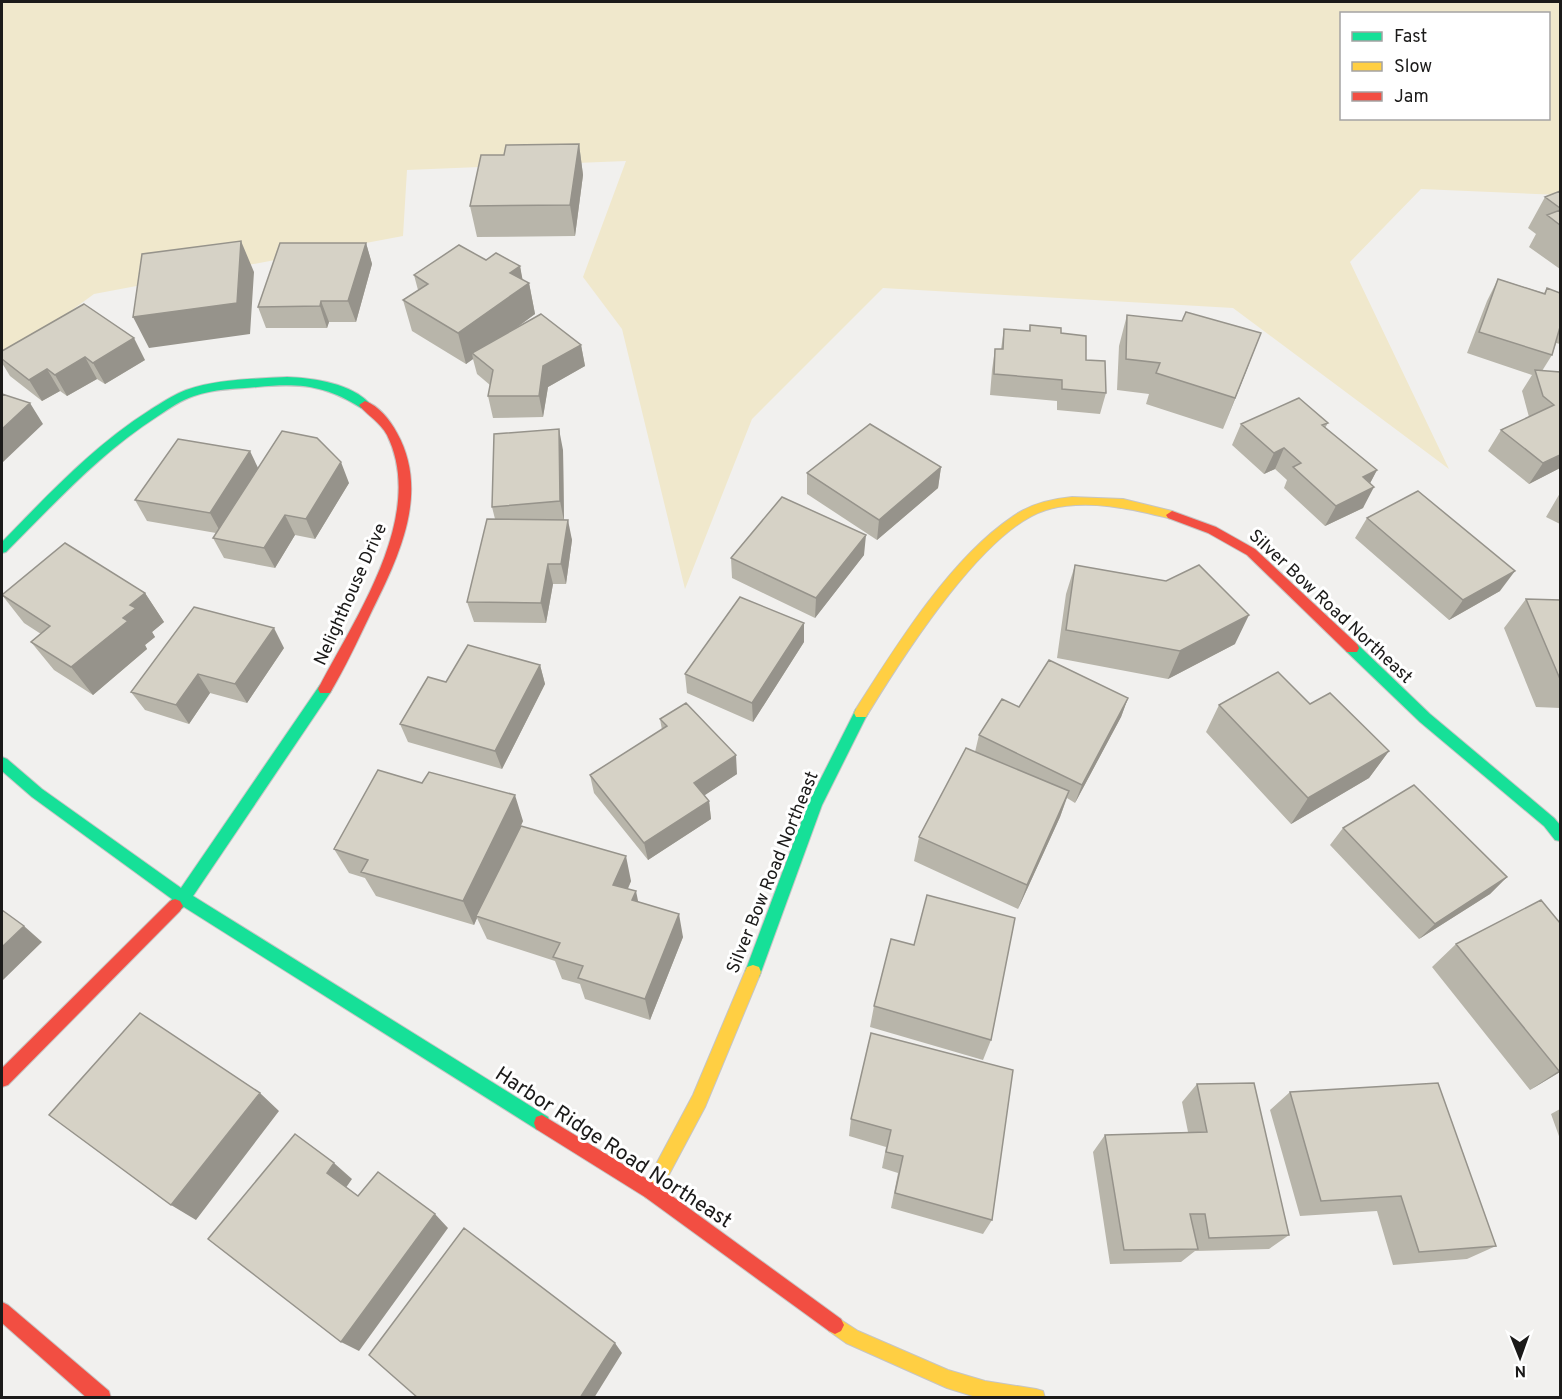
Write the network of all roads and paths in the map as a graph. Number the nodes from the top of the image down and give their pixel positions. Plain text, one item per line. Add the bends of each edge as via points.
1 (2, 549) edge
2 (2, 763) edge
3 (1560, 835) edge
4 (183, 898) junction
5 (2, 1079) edge
6 (651, 1191) junction
7 (2, 1311) edge
8 (102, 1398) edge
9 (1036, 1398) edge

1 - 4 street, Nelighthouse Drive via 72,478 135,424 188,393 273,381 318,382 352,396 381,416 397,442 407,484 406,507 382,576 335,674
2 - 4 street via 37,794
3 - 6 street, Silver Bow Road Northeast via 1425,718 1251,552 1227,537 1189,519 1115,501 1054,503 1034,509 988,543 950,586 863,709 816,802 699,1102
4 - 5 street, Nelighthouse Drive
4 - 6 street, Harbor Ridge Road Northeast
6 - 9 street, Harbor Ridge Road Northeast via 852,1337 947,1379
7 - 8 street

